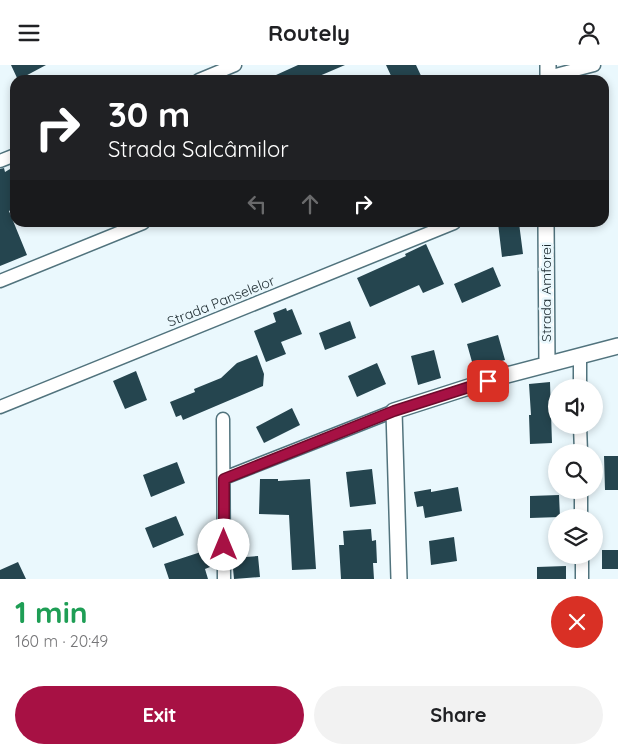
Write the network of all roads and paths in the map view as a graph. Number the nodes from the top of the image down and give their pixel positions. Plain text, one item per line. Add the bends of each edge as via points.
1 (235, 65) edge
2 (594, 65) edge
3 (548, 74) edge
4 (211, 75) edge
5 (133, 227) edge
6 (444, 227) edge
7 (546, 227) edge
8 (0, 281) edge
9 (618, 346) edge
10 (580, 356) junction
11 (546, 364) junction
12 (580, 379) edge
13 (0, 407) edge
14 (394, 411) junction
15 (223, 419) dead end
16 (224, 479) junction
17 (582, 564) edge
18 (224, 579) edge
19 (399, 579) edge
20 (582, 579) edge

1 - 4 street
2 - 3 street
5 - 8 street
6 - 13 street, Strada Panselelor
7 - 11 street, Strada Amforei
9 - 10 street
10 - 11 street
10 - 12 street
11 - 14 street
14 - 16 street
14 - 19 street
15 - 16 street
16 - 18 street
17 - 20 street

